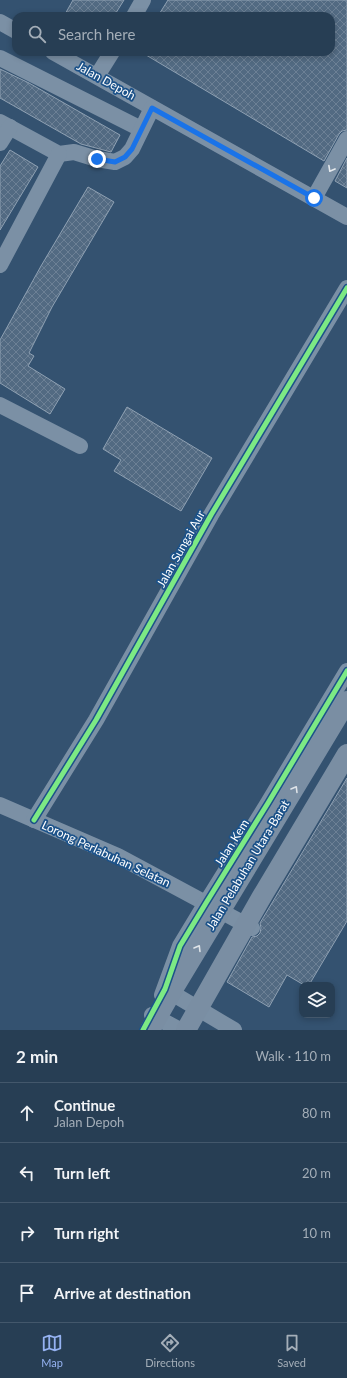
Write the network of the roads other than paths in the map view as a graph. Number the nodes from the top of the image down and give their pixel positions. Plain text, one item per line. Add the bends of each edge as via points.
1 (144, 0) edge
2 (136, 12) edge
3 (0, 22) edge
4 (12, 29) edge
5 (61, 56) edge
6 (110, 56) edge
7 (0, 58) edge
8 (97, 76) junction
9 (152, 108) junction
10 (5, 124) edge
11 (141, 129) junction
12 (347, 139) edge
13 (0, 143) edge
14 (59, 154) junction
15 (314, 198) junction
16 (347, 216) edge
17 (0, 265) edge
18 (347, 288) edge
19 (0, 404) edge
20 (80, 446) dead end
21 (347, 671) edge
22 (347, 701) edge
23 (347, 754) edge
24 (347, 767) edge
25 (0, 805) edge
26 (34, 820) junction
27 (206, 903) junction
28 (252, 928) junction
29 (165, 989) junction
30 (205, 1012) junction
31 (151, 1023) edge
32 (143, 1030) edge
33 (180, 1030) edge
34 (186, 1030) edge
35 (194, 1030) edge
36 (234, 1030) edge

1 - 2 street
3 - 4 street
5 - 8 street, Jalan Depoh
6 - 8 street
7 - 11 street
8 - 9 street, Jalan Depoh
9 - 11 street
9 - 15 street, Jalan Depoh
10 - 13 street
10 - 14 street
11 - 14 street via 132,149 125,157 115,162 74,152
12 -> 15 street
14 - 17 street
15 - 16 street, Jalan Depoh
18 - 26 street, Jalan Sungai Aur via 211,515 96,720
19 - 20 street
21 - 27 street, Jalan Kem
31 -> 22 main road, Jalan Pelabuhan Utara-Barat, bridge
23 - 34 main road, bridge
24 - 28 street
25 - 26 street, Lorong Perlabuhan Selatan
26 - 27 street, Lorong Perlabuhan Selatan via 118,856
27 - 28 street, Lorong Perlabuhan Selatan
27 - 29 street, Jalan Kem via 180,946
28 - 30 street
29 - 30 street
29 - 31 street, Jalan Kem
30 - 35 street
30 - 36 street
31 - 32 street, Jalan Kem
31 - 33 street

